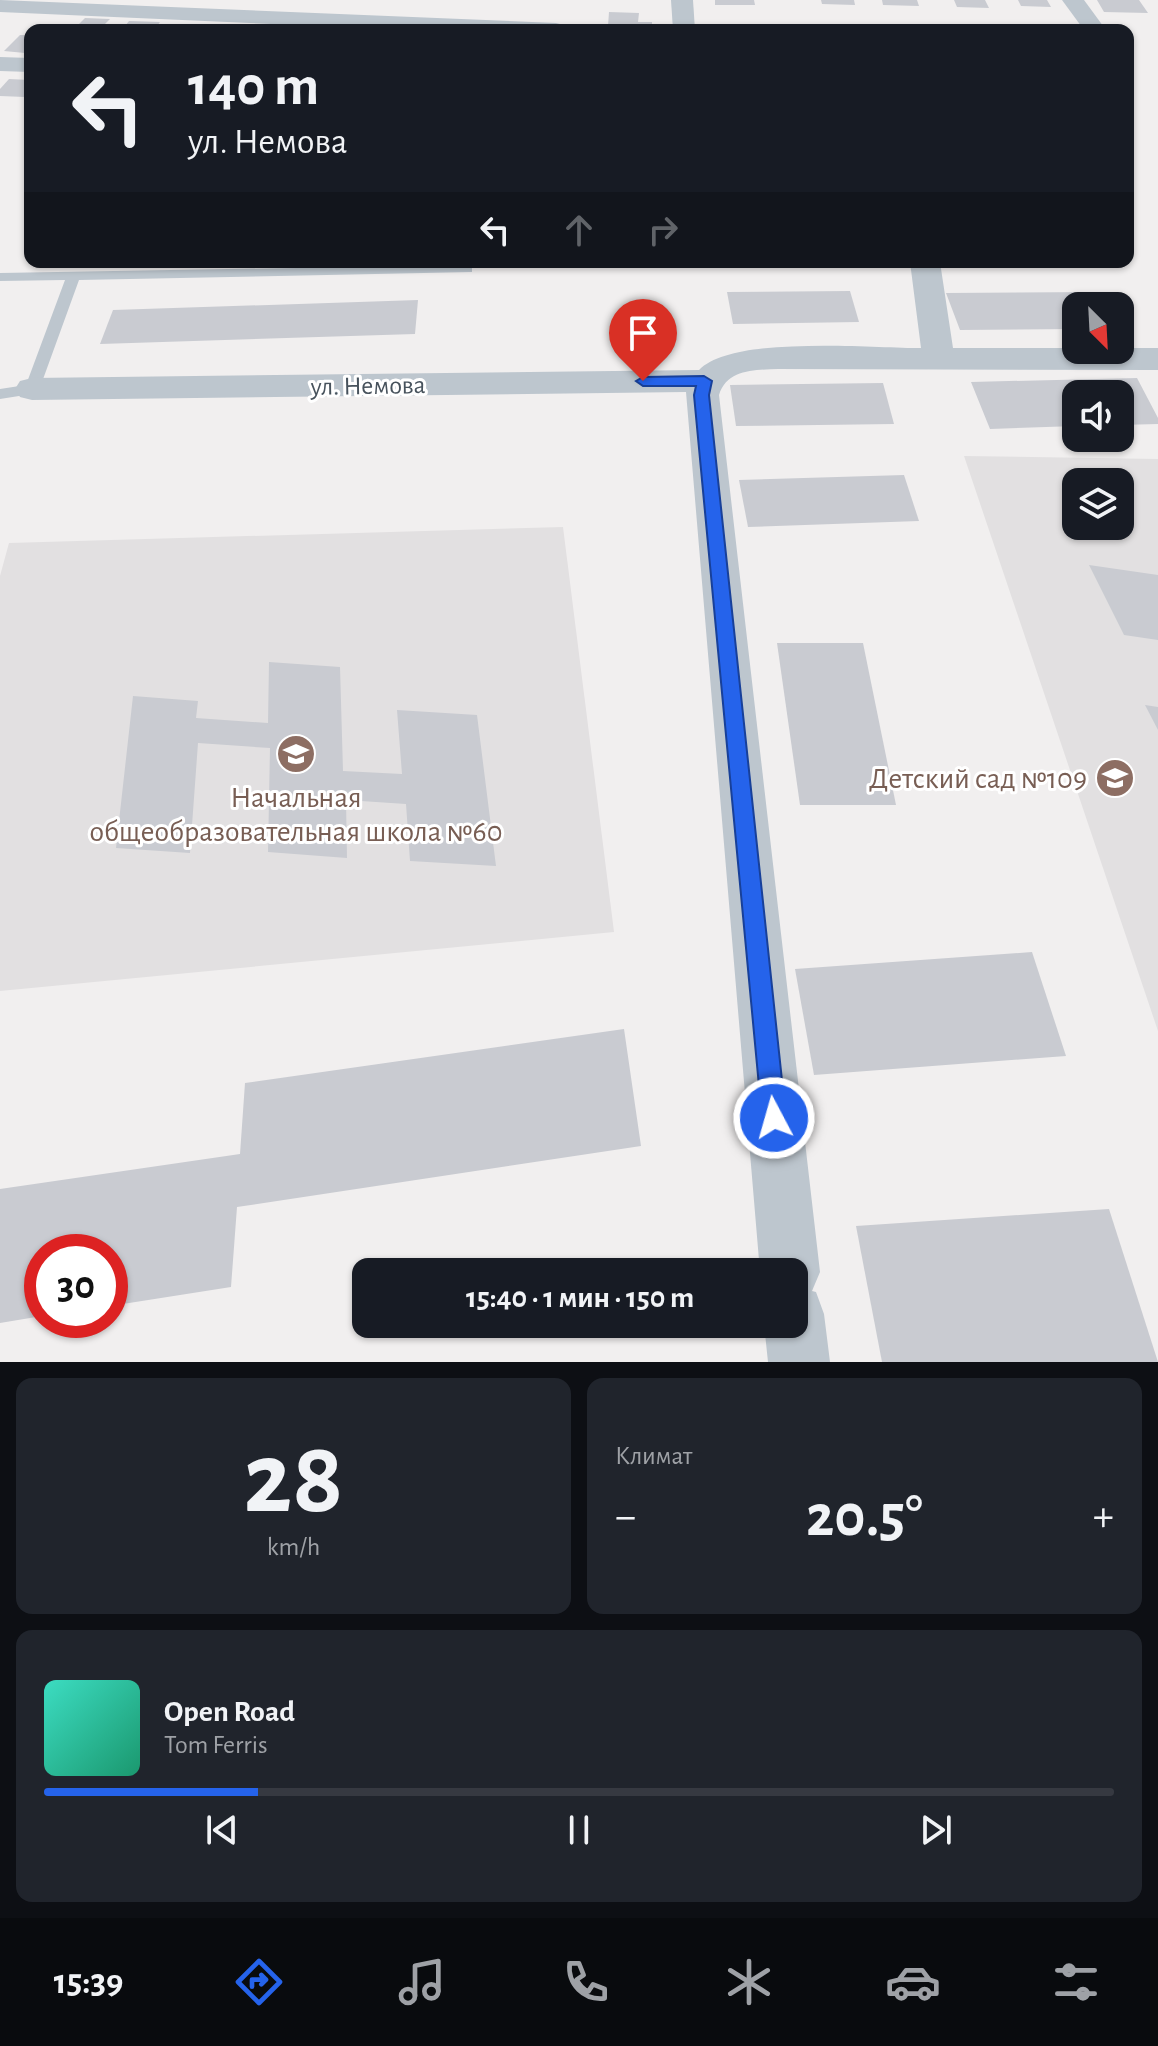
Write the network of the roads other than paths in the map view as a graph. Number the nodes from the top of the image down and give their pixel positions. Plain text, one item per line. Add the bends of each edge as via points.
1 (682, 0) edge
2 (1073, 0) edge
3 (0, 5) edge
4 (423, 24) edge
5 (684, 24) edge
6 (1091, 24) edge
7 (0, 64) edge
8 (24, 65) edge
9 (926, 268) edge
10 (467, 269) dead end
11 (74, 275) junction
12 (0, 277) edge
13 (938, 357) junction
14 (1158, 359) edge
15 (704, 381) junction
16 (16, 391) edge
17 (789, 1258) edge
18 (796, 1338) edge
19 (799, 1362) edge

1 - 5 street
2 - 6 street
3 - 4 street
7 - 8 street
9 - 13 street
10 - 11 lane
11 - 12 lane
11 - 16 lane
13 - 14 street
13 - 15 street via 755,360 725,367
15 - 16 street, ул. Немова
15 - 17 street
18 - 19 street

